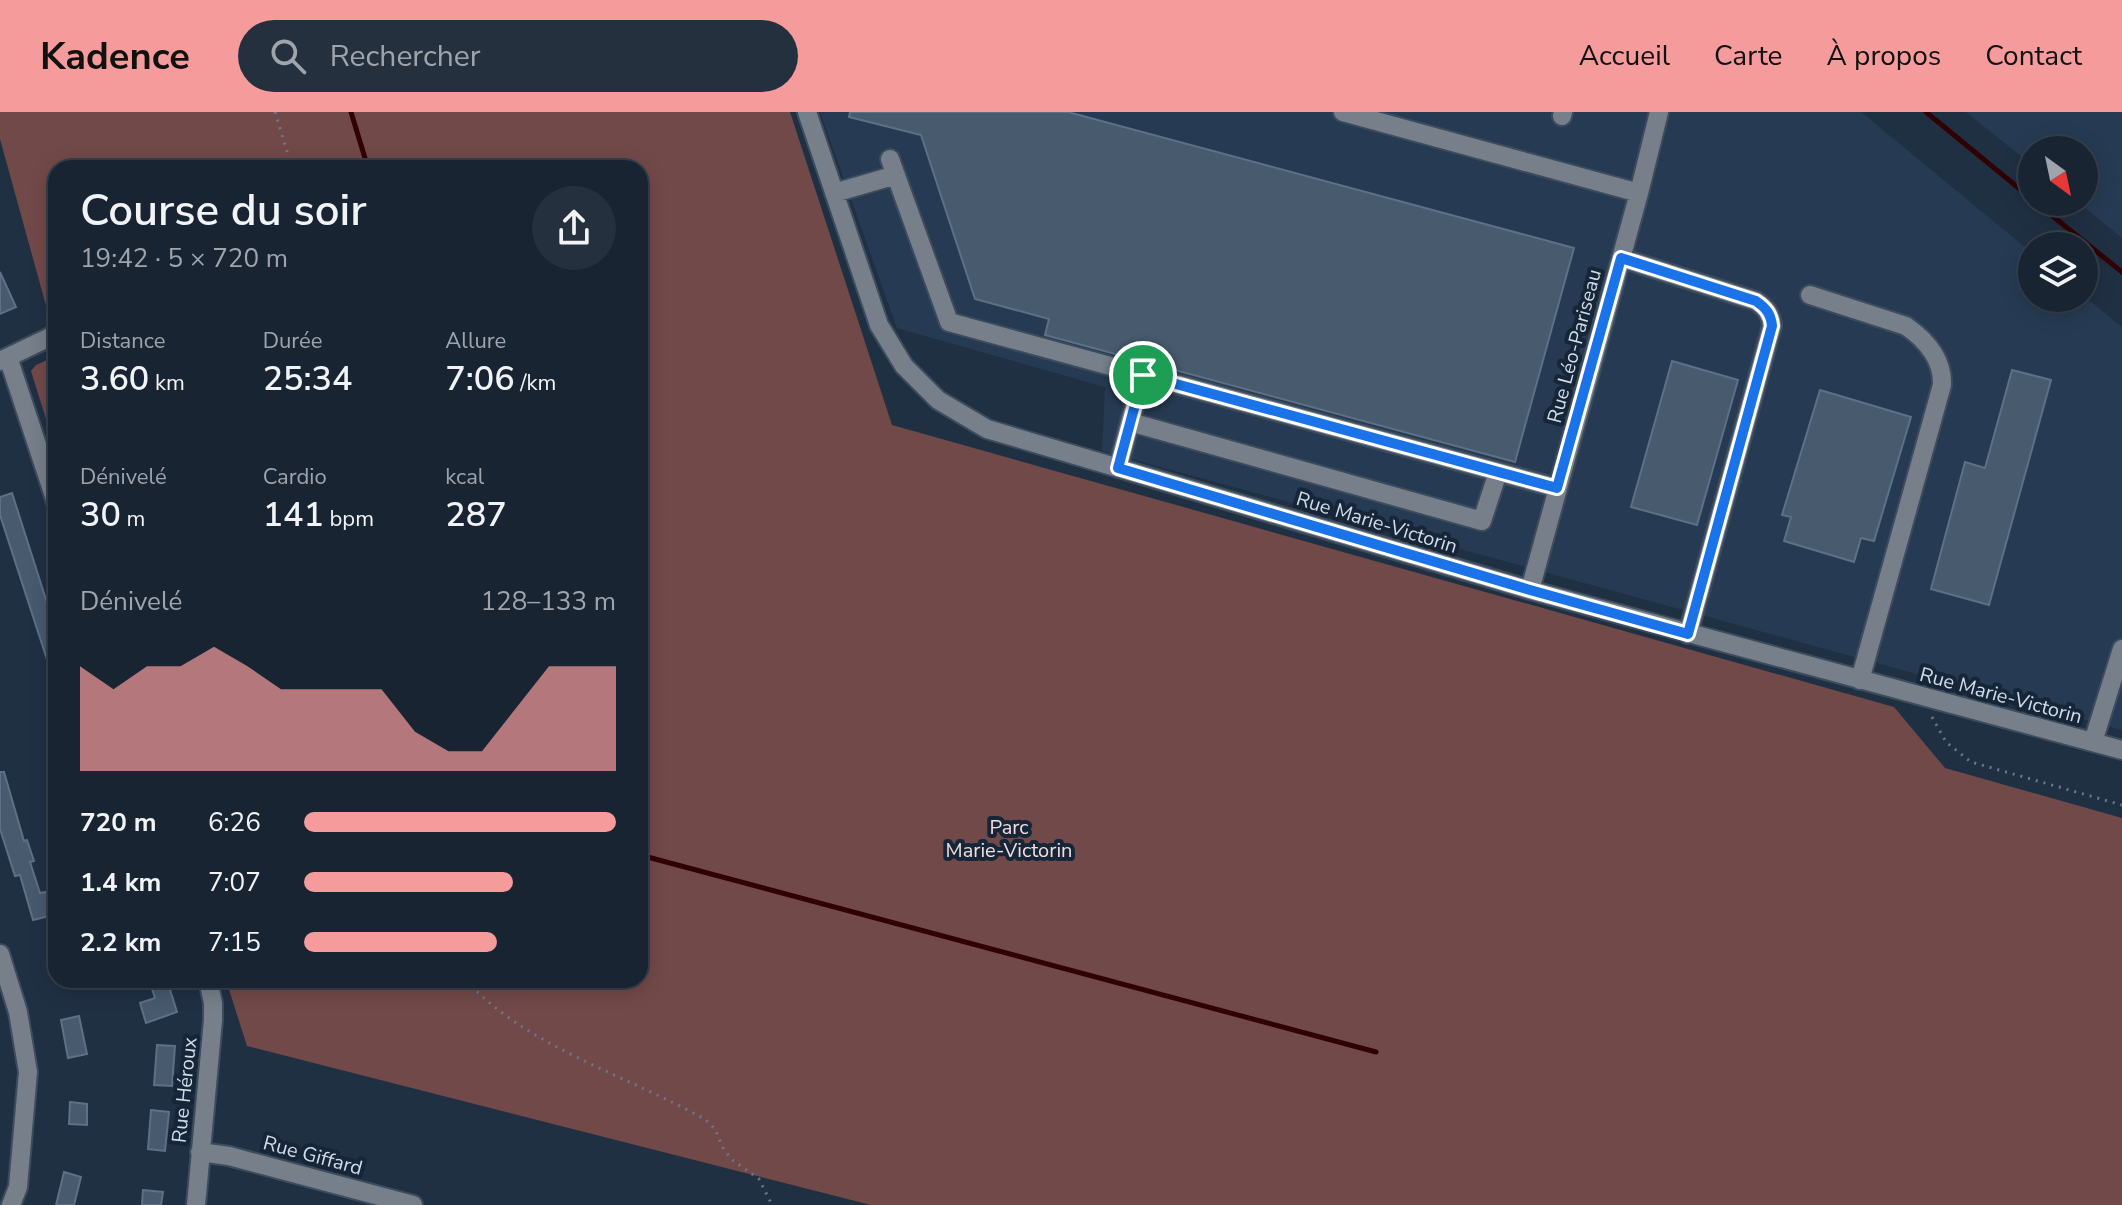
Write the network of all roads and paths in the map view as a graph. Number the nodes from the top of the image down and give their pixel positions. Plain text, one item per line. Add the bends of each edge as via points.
1 (275, 112) edge
2 (807, 112) edge
3 (1343, 112) edge
4 (1659, 112) edge
5 (290, 160) edge
6 (834, 193) junction
7 (1639, 193) junction
8 (1621, 258) junction
9 (1810, 295) dead end
10 (48, 338) edge
11 (4, 359) edge
12 (1143, 375) junction
13 (1130, 422) junction
14 (1118, 468) junction
15 (1498, 472) junction
16 (48, 480) edge
17 (1557, 488) junction
18 (1530, 590) junction
19 (1688, 634) junction
20 (2122, 649) edge
21 (1860, 680) junction
22 (1920, 696) junction
23 (2093, 742) junction
24 (2122, 750) edge
25 (2122, 805) edge
26 (0, 954) edge
27 (210, 988) edge
28 (475, 988) edge
29 (9, 1014) edge
30 (200, 1152) junction
31 (11, 1205) edge
32 (196, 1205) edge
33 (413, 1205) edge
34 (772, 1205) edge

1 - 5 path
2 - 6 street, Rue Marie-Victorin
3 - 7 street
4 - 7 street, Rue Léo-Pariseau
6 - 12 street via 893,167 949,322
6 - 14 street, Rue Marie-Victorin via 879,325 904,366 938,400 987,429
7 - 8 street, Rue Léo-Pariseau
8 - 17 street, Rue Léo-Pariseau
8 - 19 street via 1756,301 1771,317
9 - 21 street via 1906,326 1929,347 1942,373
10 - 11 street
11 - 16 street
12 - 13 street
12 - 15 street
13 - 14 street
13 - 15 street via 1482,521
14 - 18 street, Rue Marie-Victorin
15 - 17 street
17 - 18 street, Rue Léo-Pariseau
18 - 19 street, Rue Marie-Victorin
19 - 21 street, Rue Marie-Victorin
20 - 23 street
21 - 22 street, Rue Marie-Victorin
22 - 23 street, Rue Marie-Victorin
22 - 25 path via 1946,742 1971,762
23 - 24 street, Rue Marie-Victorin
26 - 29 street
27 - 30 street, Rue Héroux via 214,1011
28 - 34 path via 556,1045 706,1120 731,1159 759,1179
29 - 31 street via 28,1072 18,1187
30 - 32 street, Rue Héroux
30 - 33 street, Rue Giffard

